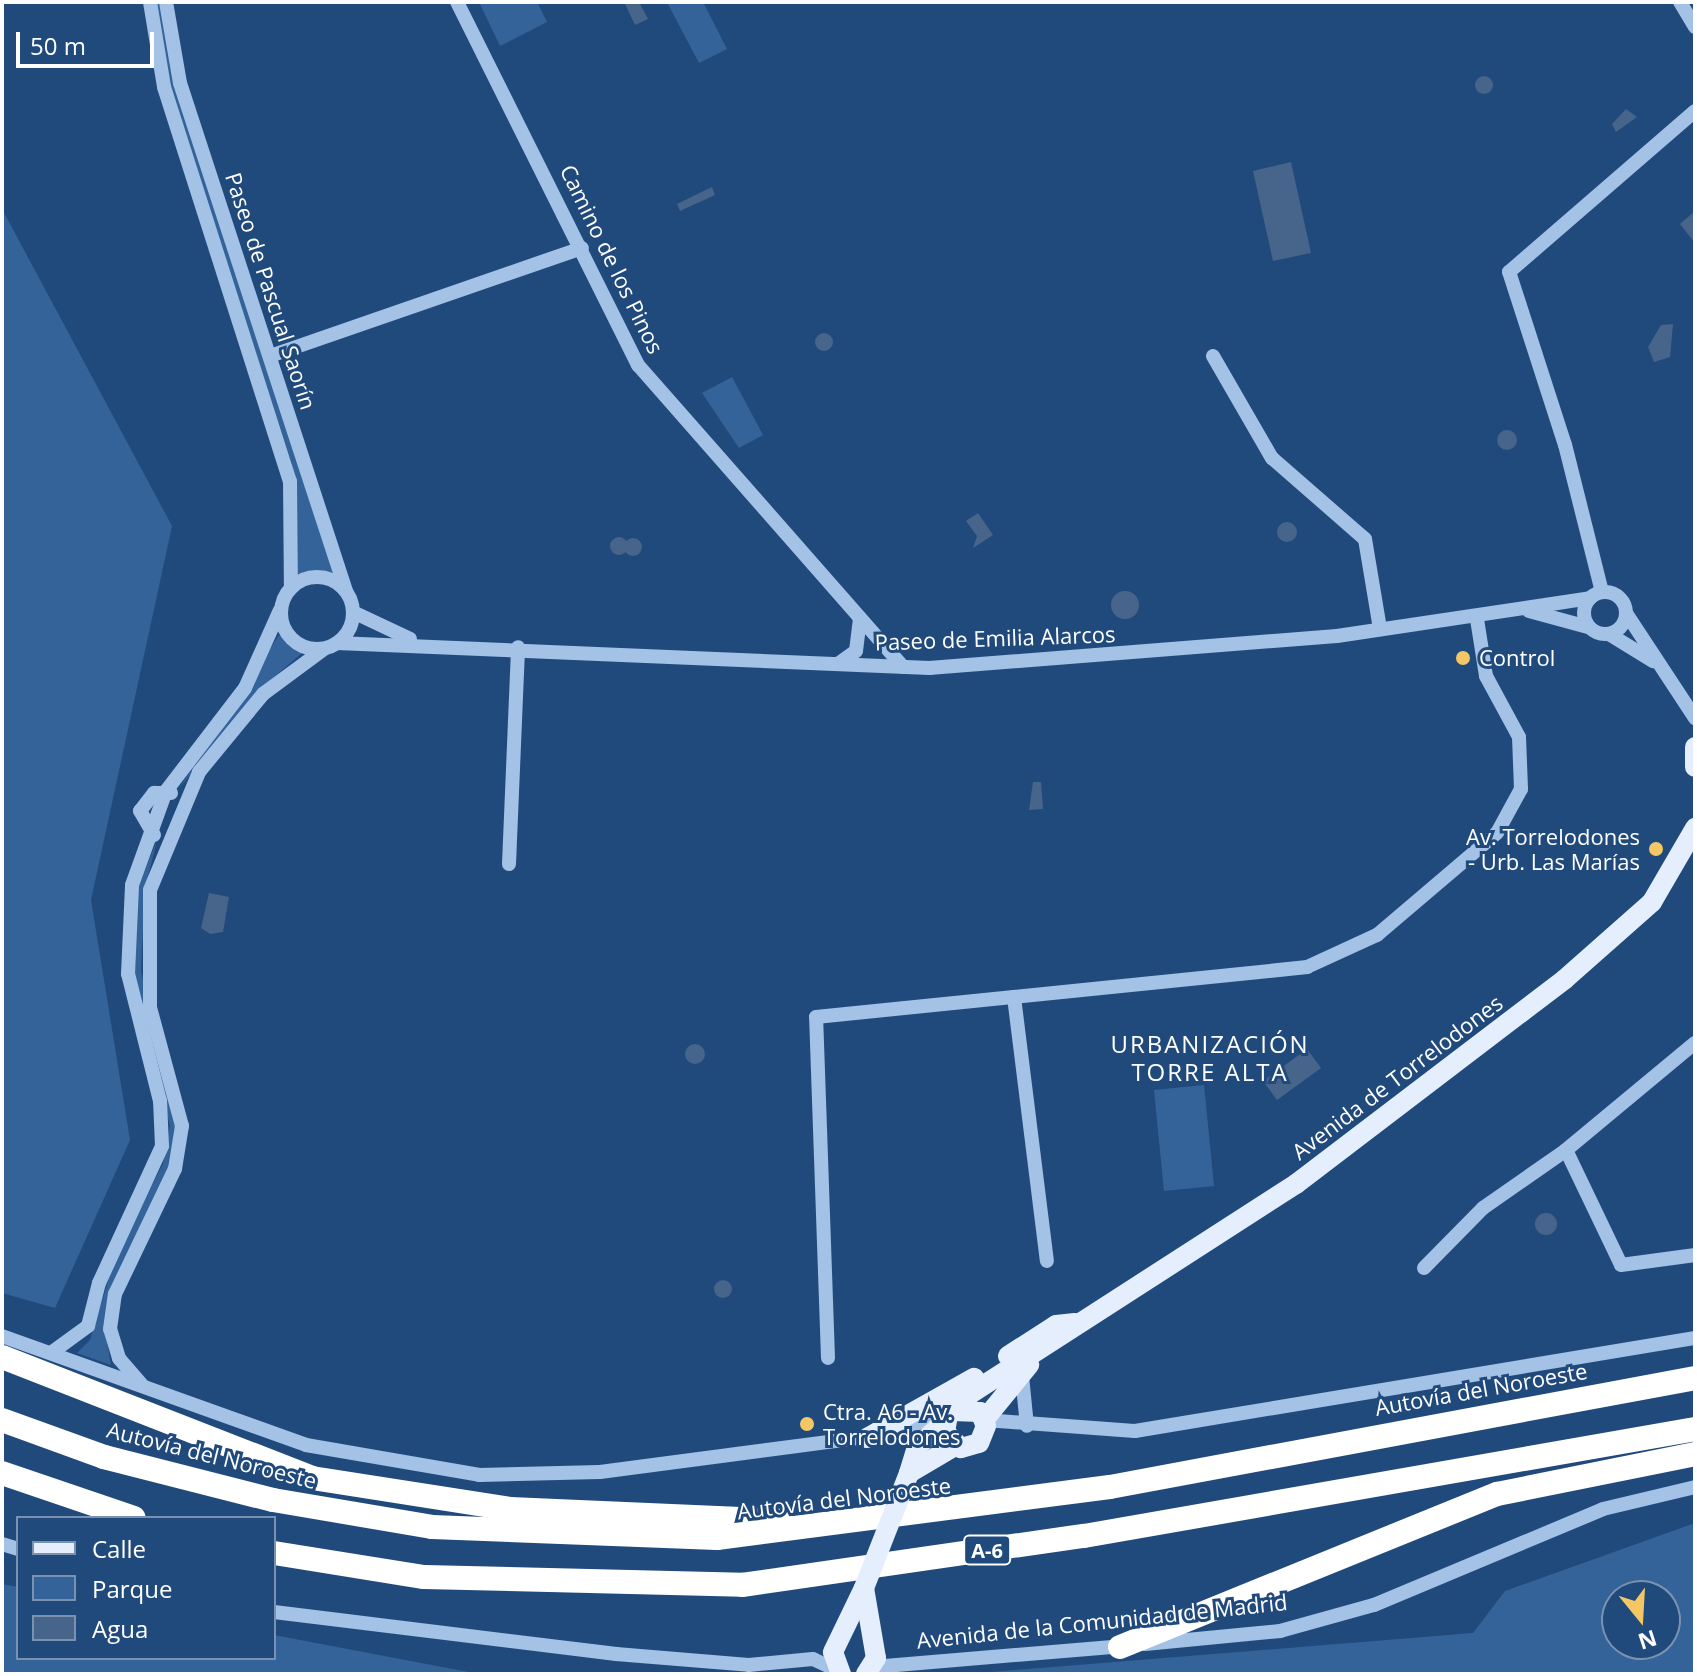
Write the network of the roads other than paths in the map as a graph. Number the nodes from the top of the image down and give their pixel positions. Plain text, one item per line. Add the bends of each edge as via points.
1 (150, 2) edge
2 (166, 2) edge
3 (457, 2) edge
4 (1680, 2) edge
5 (1695, 27) edge
6 (1695, 111) edge
7 (582, 248) junction
8 (270, 356) junction
9 (1213, 356) dead end
10 (291, 588) junction
11 (346, 591) junction
12 (1596, 595) junction
13 (280, 610) junction
14 (1525, 610) junction
15 (353, 612) junction
16 (1626, 613) junction
17 (860, 618) junction
18 (1477, 619) junction
19 (1588, 627) junction
20 (1380, 629) junction
21 (1609, 634) junction
22 (418, 642) junction
23 (331, 646) junction
24 (518, 647) junction
25 (1657, 663) junction
26 (838, 664) junction
27 (903, 667) junction
28 (1695, 718) edge
29 (1695, 747) edge
30 (1695, 767) edge
31 (166, 791) junction
32 (182, 799) junction
33 (1695, 828) edge
34 (148, 833) junction
35 (165, 839) junction
36 (509, 864) dead end
37 (1014, 997) junction
38 (1695, 1043) edge
39 (1566, 1150) junction
40 (1695, 1255) edge
41 (1047, 1261) dead end
42 (1424, 1268) dead end
43 (1086, 1321) junction
44 (2, 1336) edge
45 (1695, 1338) edge
46 (1043, 1351) junction
47 (51, 1353) junction
48 (2, 1357) edge
49 (828, 1358) dead end
50 (1023, 1371) junction
51 (1695, 1378) edge
52 (143, 1386) junction
53 (949, 1415) junction
54 (985, 1419) junction
55 (2, 1420) edge
56 (1027, 1426) junction
57 (1695, 1429) edge
58 (867, 1438) junction
59 (955, 1446) junction
60 (1695, 1454) edge
61 (2, 1473) edge
62 (909, 1473) junction
63 (1695, 1487) edge
64 (128, 1516) edge
65 (844, 1526) junction
66 (276, 1553) edge
67 (276, 1612) edge
68 (856, 1616) junction
69 (1120, 1647) junction
70 (936, 1661) junction
71 (839, 1672) edge
72 (871, 1672) edge
73 (904, 1674) edge

1 - 10 street, Paseo de Pascual Saorín via 164,87 290,481
2 - 8 street, Paseo de Pascual Saorín via 180,83
3 - 7 street, Camino de los Pinos
4 - 5 street
6 - 12 street via 1509,272 1565,445
7 - 8 street
7 - 17 street, Camino de los Pinos via 638,365
8 - 11 street, Paseo de Pascual Saorín
9 - 20 street via 1272,458 1365,539
10 - 11 street via 325,578
10 - 13 street
11 - 15 street
12 - 14 street, Paseo de Emilia Alarcos
12 - 16 street via 1619,597
12 - 19 street
13 - 23 street via 292,640
13 - 31 street via 245,688
14 - 18 street, Paseo de Emilia Alarcos
14 - 19 street, Paseo de Emilia Alarcos
15 - 22 street, Paseo de Emilia Alarcos
15 - 23 street
16 - 21 street
16 - 25 street
17 - 26 street via 856,651
17 - 27 street, Camino de los Pinos
18 - 20 street, Paseo de Emilia Alarcos
18 - 37 street via 1486,676 1519,737 1521,789 1497,833 1377,935 1307,967
19 - 21 street, Paseo de Emilia Alarcos
20 - 27 street, Paseo de Emilia Alarcos via 1175,653
21 - 25 street, Paseo de Emilia Alarcos
22 - 23 street, Paseo de Emilia Alarcos
22 - 24 street, Paseo de Emilia Alarcos
23 - 32 street via 263,694
24 - 26 street, Paseo de Emilia Alarcos
24 - 36 street
25 - 28 street
26 - 27 street, Paseo de Emilia Alarcos
29 - 30 main road
31 - 32 street
31 - 34 street
32 - 35 street
33 - 43 main road, Avenida de Torrelodones via 1652,902 1565,979 1296,1184
34 - 35 street
34 - 47 street via 132,885 126,945 162,1146 108,1261 88,1326
35 - 52 street via 150,890 146,971 179,1099 180,1148 115,1294 110,1329 119,1358
37 - 41 street
37 - 49 street via 816,1017
38 - 39 street
39 - 40 street via 1621,1265
39 - 42 street via 1483,1208
43 - 46 main road, Avenida de Torrelodones
43 - 58 main road, Avenida de Torrelodones via 1056,1325
44 - 47 street
45 - 56 street via 1135,1431
46 - 50 main road, Avenida de Torrelodones
46 - 53 main road, Avenida de Torrelodones
47 - 52 street
48 - 65 highway via 312,1478 510,1509
50 - 54 main road, Avenida de Torrelodones
50 - 56 street via 1019,1398
51 - 65 highway, Autovía del Noroeste / A-6 via 1110,1487
52 - 58 street via 306,1445 479,1475 600,1472
53 - 54 main road via 973,1407
53 - 58 street
53 - 59 main road
53 - 62 main road, Avenida de Torrelodones via 917,1447
54 - 56 street
54 - 59 main road, Avenida de Torrelodones via 979,1443
55 - 65 highway, Autovía del Noroeste / A-6 via 104,1457 258,1496 432,1527 717,1538
57 - 66 highway, A-6 via 1084,1536 742,1585 424,1577
59 - 62 main road
60 - 69 highway via 1497,1494
61 - 64 highway
62 - 68 main road, Avenida de Torrelodones, bridge
63 - 69 street, Avenida de la Comunidad de Madrid via 1603,1509 1374,1605 1280,1631
67 - 71 street via 645,1656 749,1665 813,1659
68 - 71 main road via 833,1652
68 - 72 main road, Avenida de la Comunidad de Madrid
69 - 70 street, Avenida de la Comunidad de Madrid
70 - 72 street, Avenida de la Comunidad de Madrid
70 - 73 street

